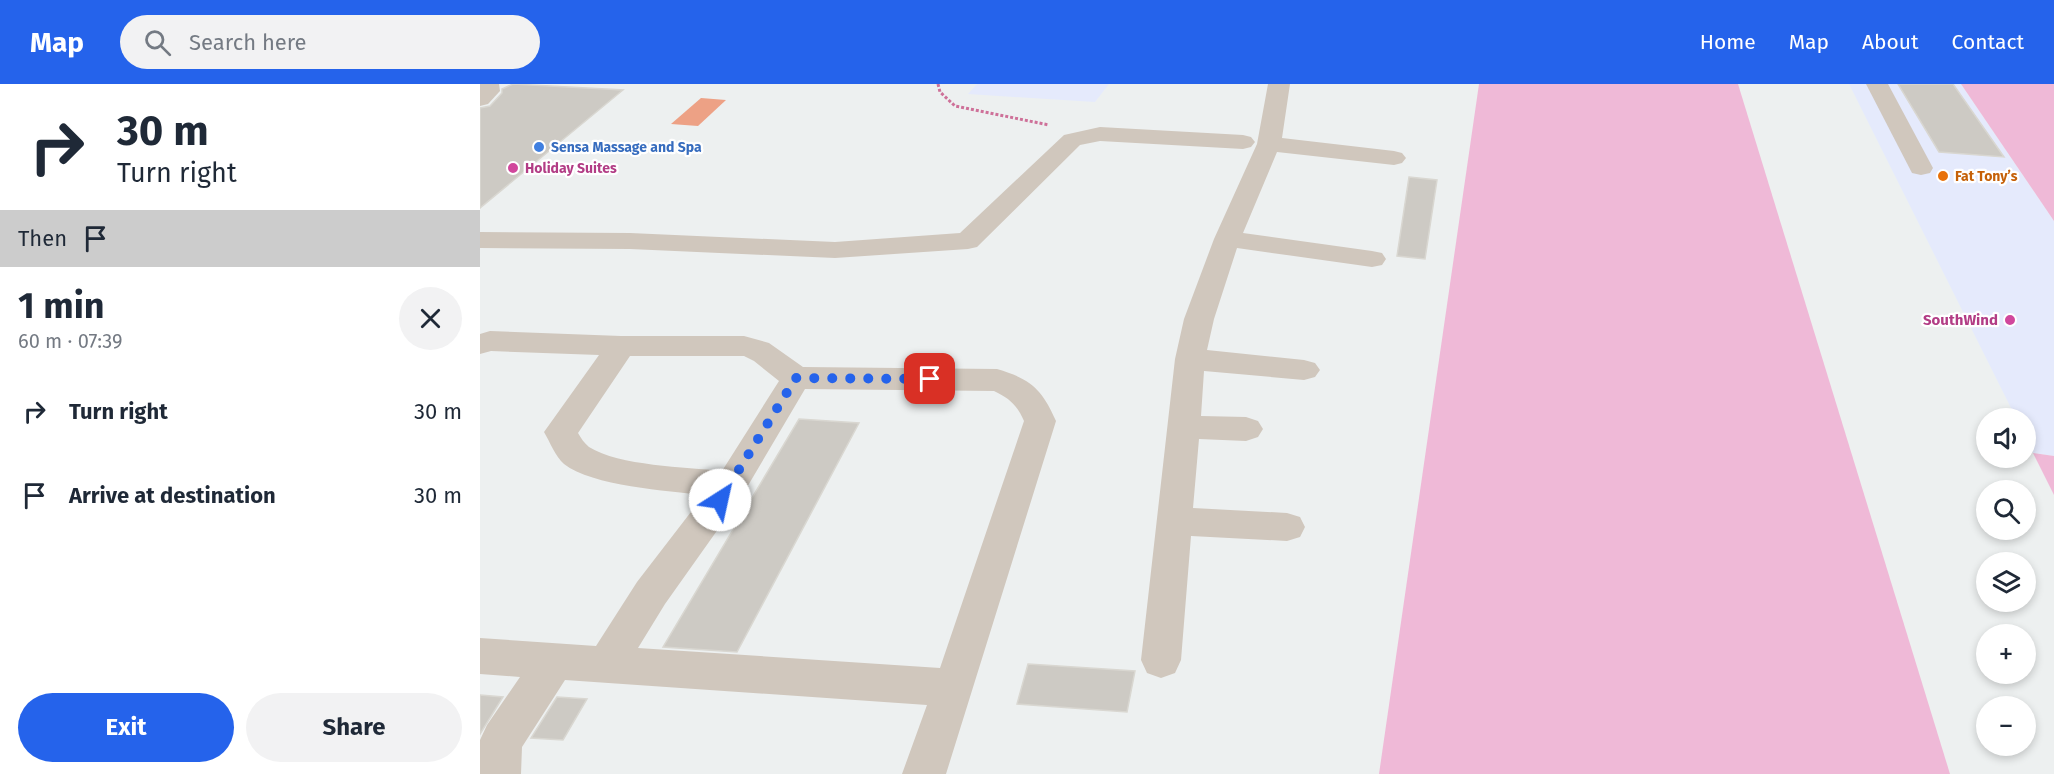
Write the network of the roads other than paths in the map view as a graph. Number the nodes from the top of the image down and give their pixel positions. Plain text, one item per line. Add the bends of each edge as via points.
1 (485, 84) edge
2 (1279, 84) edge
3 (1877, 84) edge
4 (480, 99) edge
5 (1256, 143) junction
6 (1394, 158) dead end
7 (1921, 168) dead end
8 (1227, 239) junction
9 (480, 240) edge
10 (1372, 259) dead end
11 (480, 344) edge
12 (621, 346) junction
13 (1190, 359) junction
14 (1304, 370) dead end
15 (796, 378) junction
16 (1184, 427) junction
17 (1246, 429) dead end
18 (731, 485) junction
19 (1174, 521) junction
20 (1287, 527) dead end
21 (480, 656) edge
22 (1161, 660) dead end
23 (554, 661) junction
24 (606, 665) junction
25 (954, 688) junction
26 (499, 774) edge
27 (924, 774) edge

1 - 4 street via 489,91
2 - 5 street
3 - 7 street
5 - 6 street
5 - 8 street
5 - 9 street via 1100,134 1072,140 968,241 835,250 630,241
8 - 10 street
8 - 13 street via 1199,319
11 - 12 street via 490,341
12 - 15 street via 756,347
12 - 18 street via 561,432 570,450 600,467
13 - 14 street
13 - 16 street
15 - 18 street
15 - 25 street via 997,380 1022,389 1033,403 1040,421
16 - 17 street
16 - 19 street
18 - 24 street via 651,593
19 - 20 street
19 - 22 street
21 - 23 street
23 - 24 street
23 - 26 street via 502,740
24 - 25 street
25 - 27 street

